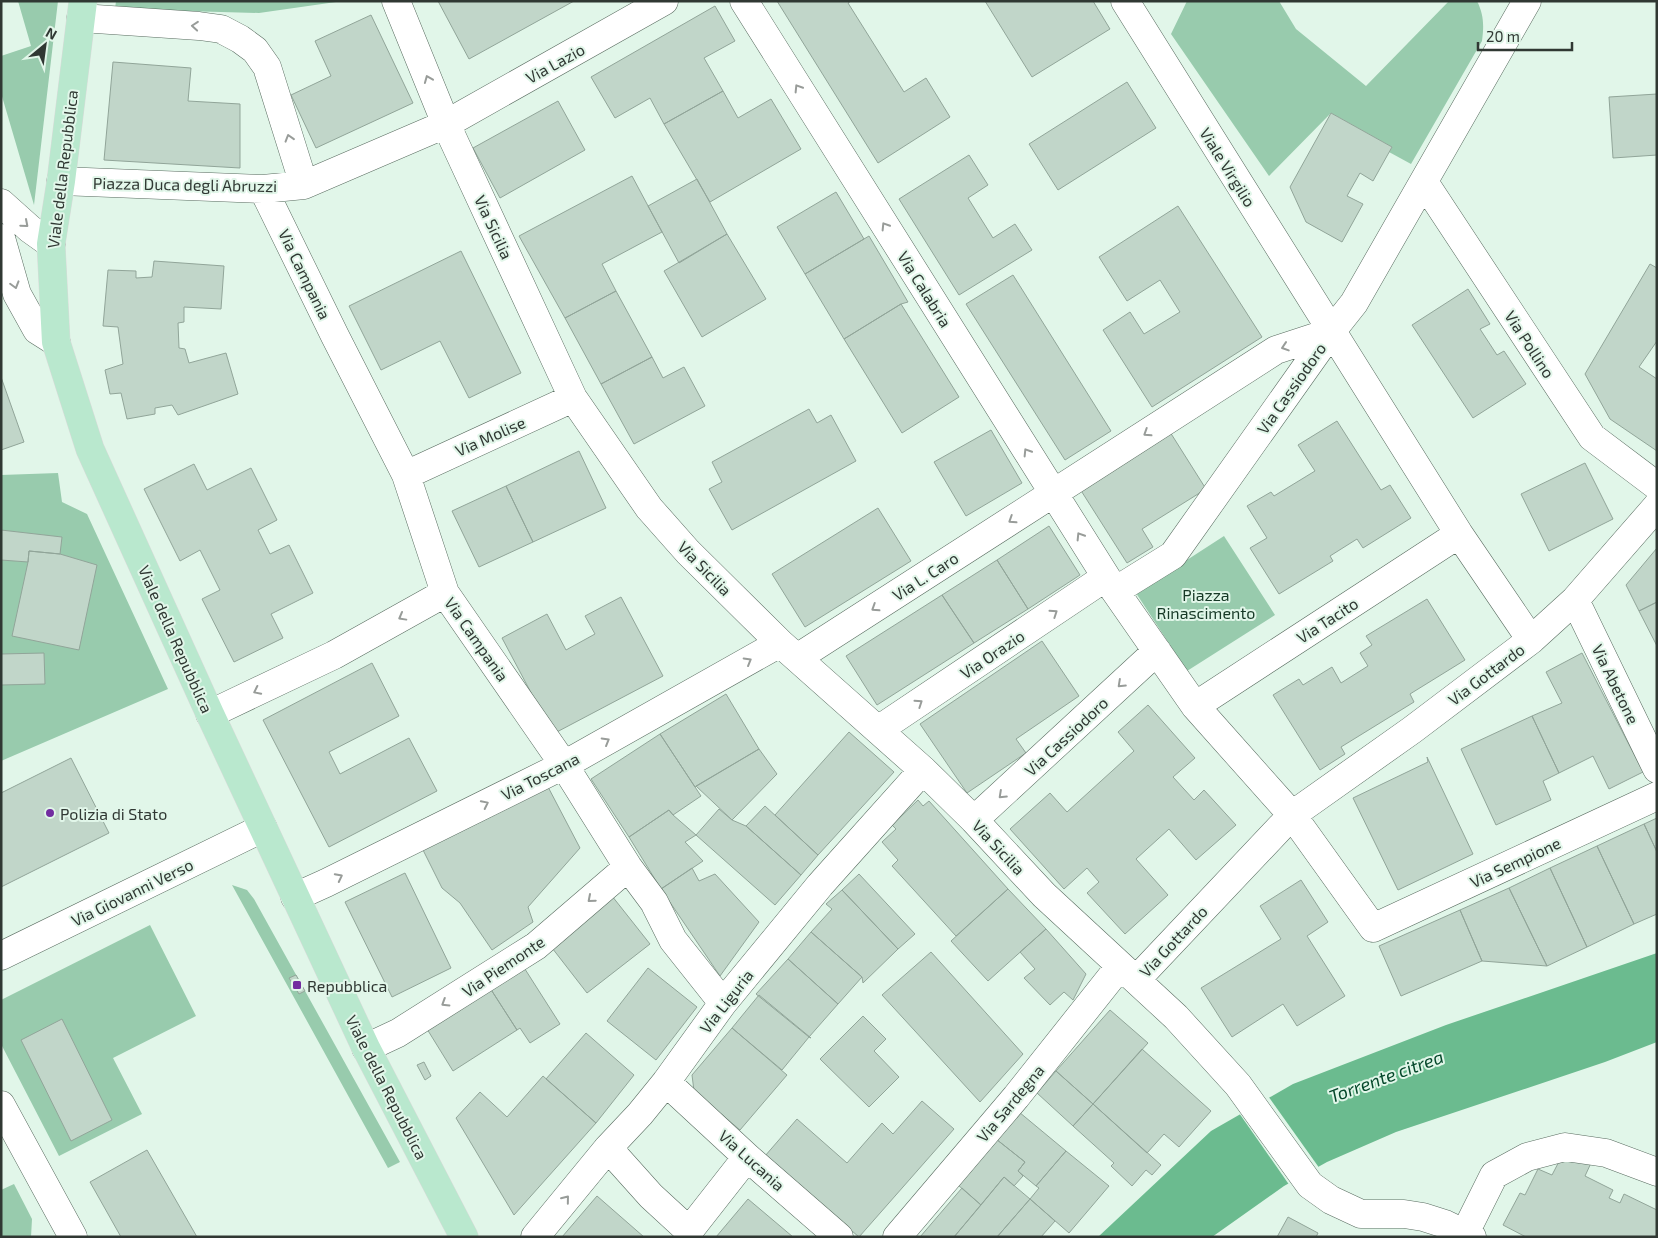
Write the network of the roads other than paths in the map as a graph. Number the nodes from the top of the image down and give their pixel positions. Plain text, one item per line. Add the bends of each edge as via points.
1 (396, 1) edge
2 (664, 1) edge
3 (744, 1) edge
4 (1126, 1) edge
5 (1510, 3) edge
6 (82, 10) edge
7 (446, 124) junction
8 (61, 181) junction
9 (1424, 182) junction
10 (304, 185) junction
11 (263, 188) junction
12 (1, 203) edge
13 (1, 238) edge
14 (51, 244) junction
15 (1331, 332) junction
16 (56, 342) junction
17 (574, 398) junction
18 (406, 474) junction
19 (1657, 486) edge
20 (1053, 493) junction
21 (1657, 506) edge
22 (1459, 534) junction
23 (1110, 584) junction
24 (445, 594) junction
25 (1575, 600) junction
26 (1531, 640) junction
27 (788, 650) junction
28 (1157, 651) junction
29 (1195, 706) junction
30 (210, 714) junction
31 (878, 730) junction
32 (564, 765) junction
33 (1657, 769) edge
34 (923, 770) junction
35 (1657, 796) edge
36 (1292, 815) junction
37 (974, 820) junction
38 (264, 828) junction
39 (628, 867) junction
40 (295, 897) junction
41 (1, 956) edge
42 (1128, 973) junction
43 (723, 1003) junction
44 (366, 1048) junction
45 (666, 1082) junction
46 (1, 1105) edge
47 (608, 1148) junction
48 (747, 1157) junction
49 (1657, 1172) edge
50 (1361, 1226) edge
51 (689, 1234) edge
52 (1468, 1235) edge
53 (73, 1237) edge
54 (464, 1237) edge
55 (535, 1237) edge
56 (839, 1237) edge
57 (897, 1237) edge

7 -> 1 street, Via Sicilia
2 - 7 street, Via Lazio
20 -> 3 street, Via Calabria
4 - 15 street, Viale Virgilio
5 - 9 street via 1516,18
6 - 8 main road, Viale della Repubblica
10 -> 6 street via 267,67 255,50 221,29
7 - 10 street, Piazza Duca degli Abruzzi
7 - 17 street, Via Sicilia
8 - 11 street, Piazza Duca degli Abruzzi
8 - 14 main road, Viale della Repubblica
9 - 15 street via 1354,303
9 - 19 street, Via Pollino via 1592,437
10 - 11 street, Piazza Duca degli Abruzzi
11 - 18 street, Via Campania
12 -> 14 street
13 -> 16 street via 17,294 37,330
14 - 16 main road, Viale della Repubblica
15 -> 20 street, Via Cassiodoro via 1276,350
15 - 22 street, Viale Virgilio
15 - 23 street, Via Cassiodoro via 1173,555
16 - 30 main road, Viale della Repubblica via 90,449
17 - 18 street, Via Molise
17 - 27 street, Via Sicilia via 649,508 688,552
18 - 24 street, Via Campania
23 -> 20 street, Via Calabria
20 -> 27 street, Via L. Caro
21 - 25 street, Via Gottardo
22 - 26 street, Viale Virgilio
22 - 29 street, Via Tacito
23 - 28 street
31 -> 23 street, Via Orazio
24 -> 30 street via 334,655
24 - 32 street, Via Campania
25 - 26 street, Via Gottardo
25 - 33 street, Via Abetone
26 - 36 street, Via Gottardo
27 - 31 street, Via Sicilia
32 -> 27 street, Via Toscana
28 - 29 street
28 -> 37 street, Via Cassiodoro
29 - 36 street
30 - 38 main road, Viale della Repubblica
31 - 34 street, Via Sicilia
32 - 39 street, Via Campania
40 -> 32 street, Via Toscana
34 - 37 street, Via Sicilia
34 - 43 street, Via Liguria via 820,885
35 - 36 street, Via Sempione via 1373,928
36 - 42 street, Via Gottardo
37 - 42 street, Via Sicilia via 1044,895
38 - 40 main road, Viale della Repubblica
38 - 41 street, Via Giovanni Verso
39 - 43 street, Via Campania via 654,902 673,940
39 -> 44 street, Via Piemonte via 536,946 398,1033
40 - 44 main road, Viale della Repubblica
42 - 50 street, Via Sicilia via 1176,1017 1238,1085 1310,1186
42 - 57 street, Via Sardegna via 1016,1097
43 - 45 street, Via Liguria
44 - 54 main road, Viale della Repubblica
45 - 47 street, Via Liguria
45 - 48 street, Via Lucania
46 - 53 street
47 - 51 street
55 -> 47 street, Via Liguria
48 - 51 street
48 - 56 street, Via Lucania
49 - 52 street via 1606,1154 1566,1147 1527,1157 1494,1175
50 - 52 street via 1404,1214 1445,1224

